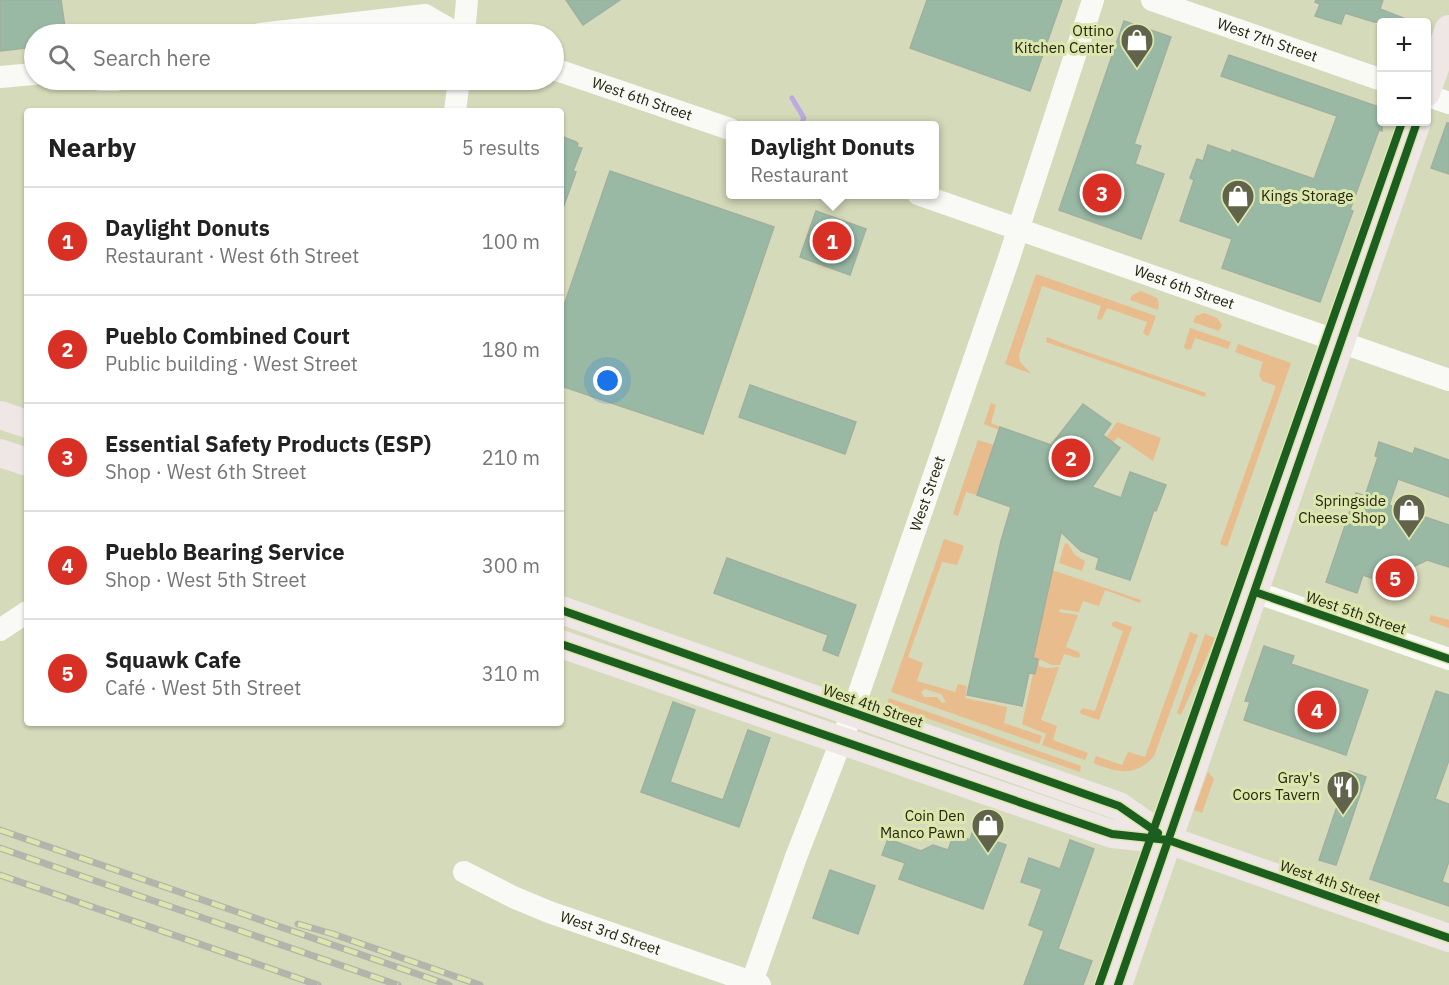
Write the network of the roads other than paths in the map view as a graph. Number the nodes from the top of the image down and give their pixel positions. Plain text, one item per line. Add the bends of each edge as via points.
1 (467, 0) edge
2 (1093, 0) edge
3 (1152, 0) edge
4 (347, 24) edge
5 (441, 24) edge
6 (466, 24) edge
7 (1449, 29) edge
8 (564, 72) edge
9 (24, 75) edge
10 (0, 77) edge
11 (1377, 78) edge
12 (1431, 80) edge
13 (458, 90) edge
14 (1431, 96) edge
15 (1449, 103) edge
16 (455, 108) edge
17 (1416, 126) edge
18 (726, 128) edge
19 (930, 199) edge
20 (1018, 229) junction
21 (1340, 342) junction
22 (1449, 380) edge
23 (0, 415) edge
24 (24, 423) edge
25 (0, 439) edge
26 (24, 444) edge
27 (0, 453) edge
28 (24, 461) edge
29 (1255, 592) junction
30 (564, 611) edge
31 (24, 614) edge
32 (0, 630) edge
33 (564, 645) edge
34 (1449, 659) edge
35 (852, 713) junction
36 (842, 740) junction
37 (1168, 840) junction
38 (464, 872) dead end
39 (1449, 938) edge
40 (756, 984) edge
41 (1118, 985) edge

1 - 6 street
2 - 20 street, West Street
3 - 11 street, West 7th Street
4 - 5 street via 425,15
7 - 12 main road
8 - 18 street, West 6th Street
9 - 10 street
13 - 16 street
14 - 15 street
17 - 21 main road
19 - 20 street, West 6th Street
20 - 21 street, West 6th Street
20 - 35 street, West Street
21 - 22 street, West 6th Street
21 - 29 main road
23 - 24 main road
25 - 26 main road
27 - 28 main road
29 - 34 street, West 5th Street
29 - 37 main road
30 - 35 main road, West 4th Street
31 - 32 street
33 - 36 main road, West 4th Street
35 - 36 street, West Street
35 - 37 main road, West 4th Street via 1119,806
36 - 37 main road, West 4th Street via 1112,834
36 - 40 street, West Street via 796,857
37 - 39 main road, West 4th Street
37 - 41 main road
38 - 40 street, West 3rd Street via 549,912

